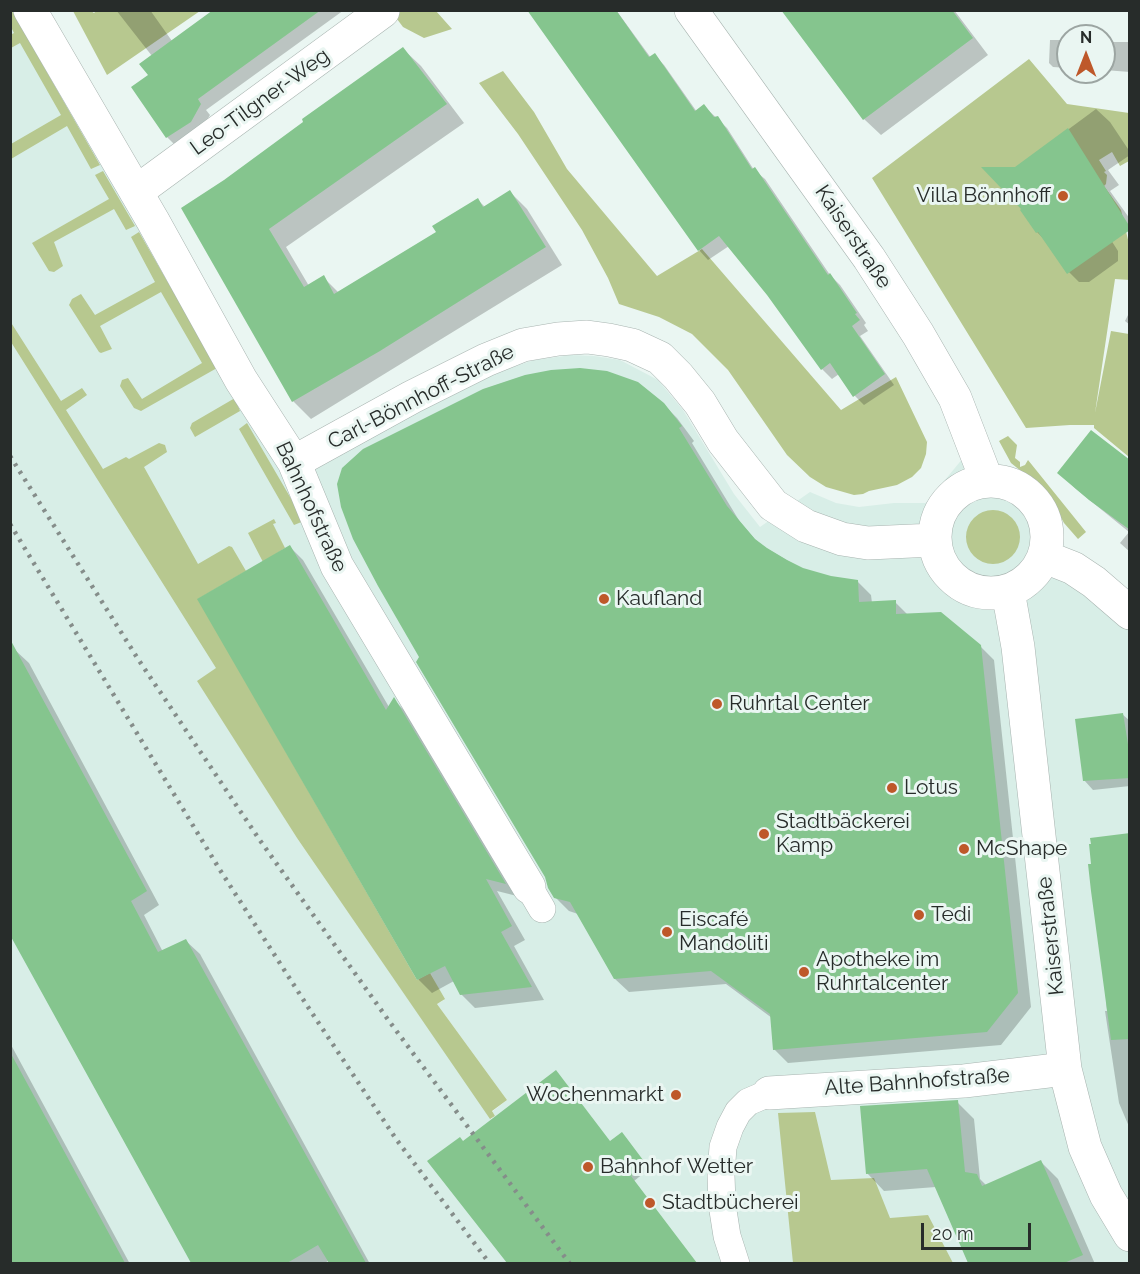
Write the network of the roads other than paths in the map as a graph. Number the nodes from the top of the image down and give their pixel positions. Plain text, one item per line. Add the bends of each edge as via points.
1 (30, 10) edge
2 (691, 10) edge
3 (383, 11) edge
4 (136, 192) junction
5 (294, 462) junction
6 (987, 481) junction
7 (934, 540) junction
8 (1045, 557) junction
9 (1008, 591) junction
10 (1130, 613) edge
11 (535, 898) dead end
12 (1065, 1069) junction
13 (769, 1093) joint
14 (1130, 1235) edge
15 (736, 1263) edge

1 - 4 street, Bahnhofstraße
2 - 6 street, Kaiserstraße via 869,258 918,334 955,398
3 - 4 street, Leo-Tilgner-Weg
4 - 5 street, Bahnhofstraße via 241,380
5 - 7 street, Carl-Bönnhoff-Straße via 486,360 523,345 587,337 632,345 660,358 700,403 723,441 773,505 806,526 868,543
5 - 11 street, Bahnhofstraße via 337,566
6 - 7 street via 951,497 939,514
6 - 8 street via 1011,485 1031,497 1041,511 1048,534
7 - 9 street via 946,572 963,586 976,592
8 - 9 street via 1026,582
8 - 10 street via 1073,568
9 - 12 street, Kaiserstraße via 1020,659
12 - 13 street, Alte Bahnhofstraße via 964,1081
12 - 14 street, Kaiserstraße via 1085,1147 1106,1195
13 - 15 street via 748,1102 738,1112 723,1147 722,1204

